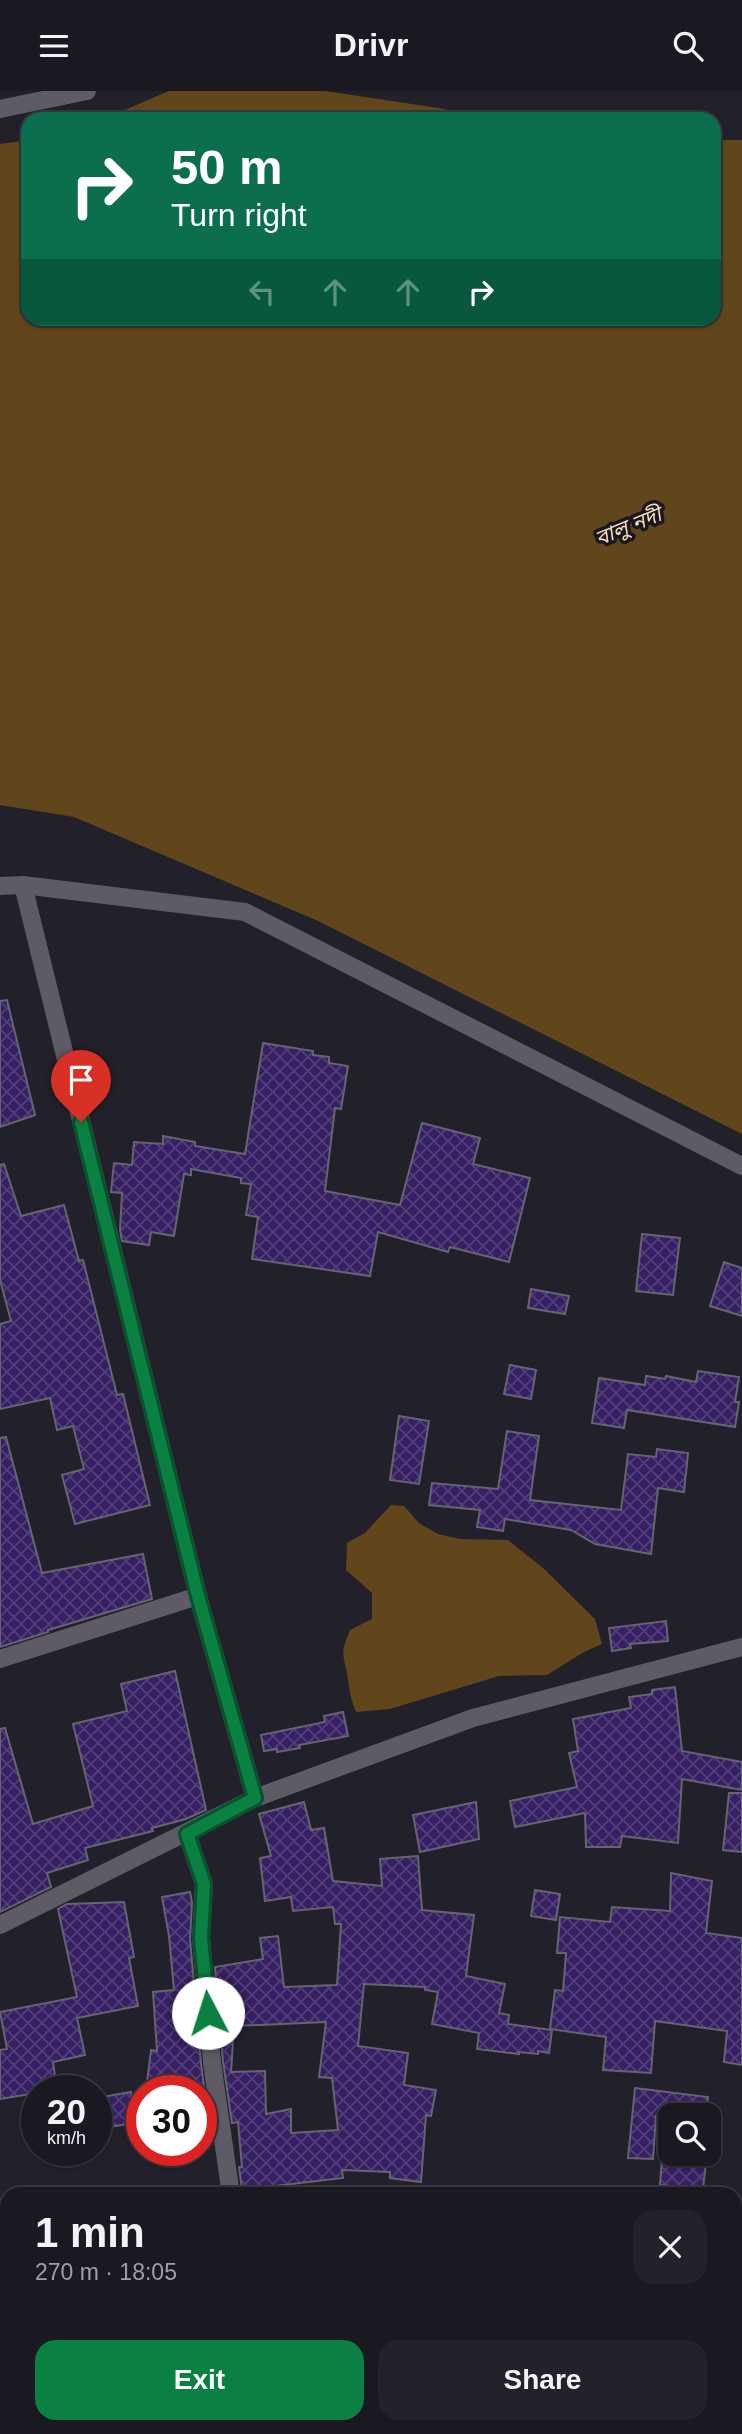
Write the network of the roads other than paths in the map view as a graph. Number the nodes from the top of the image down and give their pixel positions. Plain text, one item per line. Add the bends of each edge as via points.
1 (87, 91) edge
2 (0, 109) edge
3 (23, 885) junction
4 (0, 886) edge
5 (742, 1166) edge
6 (198, 1596) junction
7 (742, 1647) edge
8 (0, 1660) edge
9 (255, 1798) junction
10 (187, 1834) junction
11 (0, 1925) edge
12 (230, 2187) edge

1 - 2 street
3 - 4 street
3 - 5 street via 245,912
3 - 6 street
6 - 8 street
6 - 9 street
7 - 9 street via 473,1718
9 - 10 street
10 - 11 street
10 - 12 street via 204,1884 201,1938

